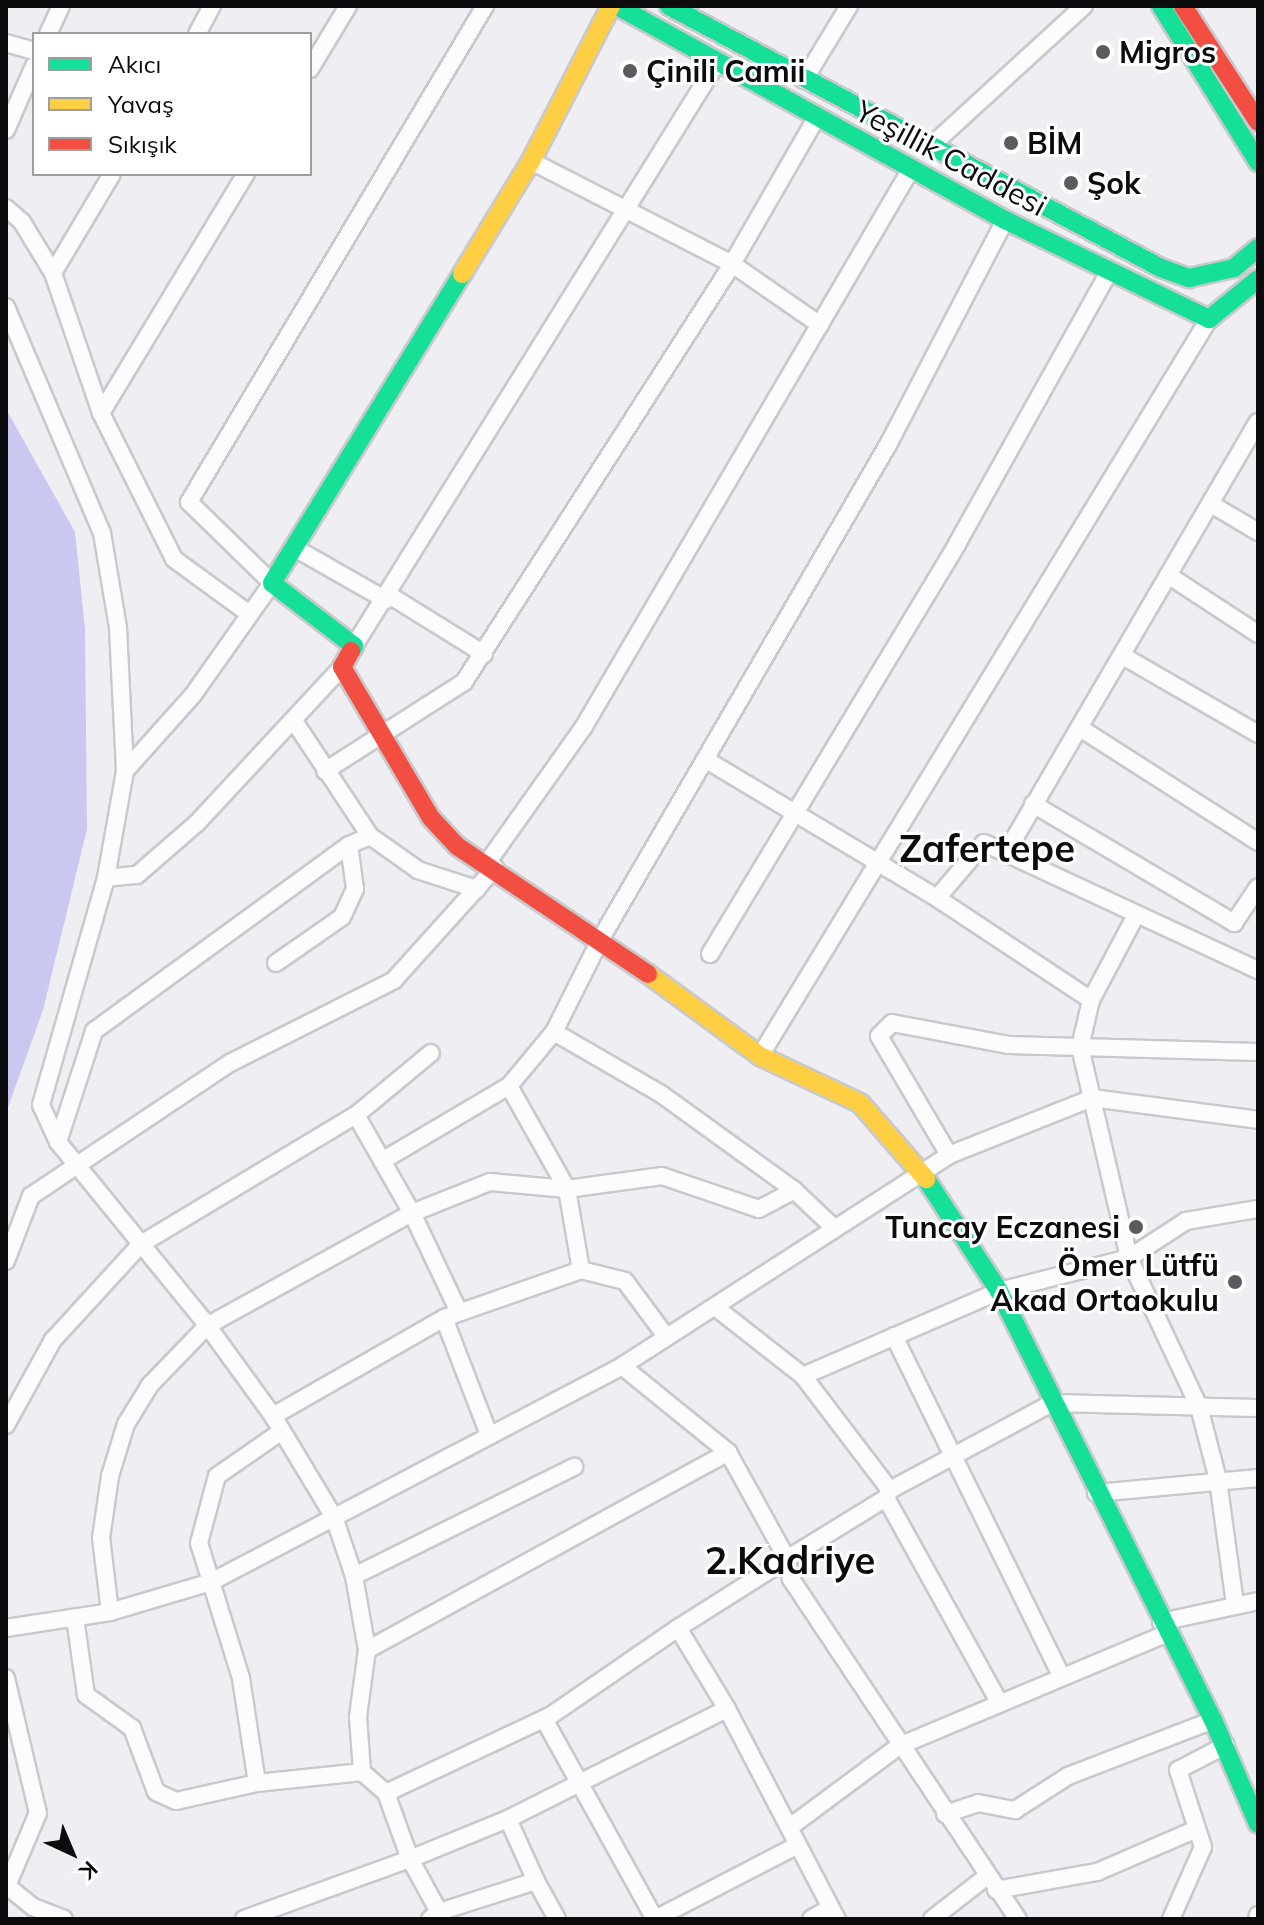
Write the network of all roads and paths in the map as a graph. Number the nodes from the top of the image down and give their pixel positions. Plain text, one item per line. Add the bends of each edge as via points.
1 (61, 6) edge
2 (212, 6) edge
3 (348, 6) edge
4 (485, 6) edge
5 (614, 6) edge
6 (669, 6) edge
7 (849, 6) edge
8 (1084, 6) edge
9 (1161, 6) edge
10 (1183, 6) edge
11 (49, 32) edge
12 (198, 32) edge
13 (6, 43) edge
14 (32, 50) edge
15 (718, 61) junction
16 (312, 66) edge
17 (32, 71) edge
18 (804, 80) junction
19 (817, 117) junction
20 (1258, 122) edge
21 (6, 130) edge
22 (931, 146) junction
23 (531, 161) junction
24 (1258, 162) edge
25 (911, 169) junction
26 (111, 176) edge
27 (245, 176) edge
28 (6, 208) edge
29 (627, 210) junction
30 (1005, 220) junction
31 (1258, 248) edge
32 (732, 264) junction
33 (1109, 272) junction
34 (53, 273) junction
35 (1258, 279) edge
36 (6, 307) edge
37 (1209, 319) junction
38 (820, 325) junction
39 (101, 413) junction
40 (1257, 427) edge
41 (1211, 504) junction
42 (1258, 532) edge
43 (293, 547) junction
44 (1171, 577) junction
45 (272, 583) junction
46 (388, 598) junction
47 (248, 613) junction
48 (1258, 634) edge
49 (354, 646) junction
50 (484, 654) junction
51 (1123, 656) junction
52 (342, 667) junction
53 (294, 721) junction
54 (1080, 728) junction
55 (1258, 734) edge
56 (384, 736) junction
57 (708, 761) junction
58 (125, 771) junction
59 (325, 771) junction
60 (1033, 804) junction
61 (796, 815) junction
62 (370, 836) junction
63 (1258, 842) edge
64 (349, 845) junction
65 (1007, 851) junction
66 (879, 864) junction
67 (491, 865) junction
68 (106, 878) junction
69 (1258, 887) edge
70 (477, 889) junction
71 (937, 898) junction
72 (1135, 917) junction
73 (600, 940) junction
74 (710, 954) dead end
75 (276, 963) dead end
76 (1258, 970) edge
77 (1091, 1000) junction
78 (554, 1032) junction
79 (1080, 1047) junction
80 (1258, 1052) edge
81 (431, 1053) dead end
82 (760, 1056) junction
83 (509, 1086) junction
84 (1092, 1098) junction
85 (356, 1115) junction
86 (1258, 1120) edge
87 (58, 1142) junction
88 (949, 1155) junction
89 (382, 1161) junction
90 (76, 1166) junction
91 (921, 1172) junction
92 (567, 1189) junction
93 (794, 1190) junction
94 (1258, 1209) edge
95 (412, 1213) junction
96 (832, 1226) junction
97 (141, 1244) junction
98 (1129, 1258) junction
99 (6, 1261) edge
100 (581, 1270) junction
101 (999, 1291) junction
102 (715, 1307) junction
103 (452, 1315) junction
104 (207, 1326) junction
105 (665, 1335) junction
106 (894, 1336) junction
107 (622, 1366) junction
108 (803, 1376) junction
109 (1052, 1403) junction
110 (1199, 1407) junction
111 (1258, 1408) edge
112 (278, 1423) junction
113 (6, 1425) edge
114 (488, 1432) junction
115 (728, 1452) junction
116 (953, 1455) junction
117 (574, 1467) dead end
118 (1258, 1478) edge
119 (1218, 1480) junction
120 (1096, 1493) junction
121 (888, 1494) junction
122 (334, 1517) junction
123 (787, 1559) junction
124 (354, 1576) junction
125 (211, 1582) junction
126 (1258, 1601) edge
127 (1235, 1604) junction
128 (110, 1612) junction
129 (75, 1618) junction
130 (6, 1628) edge
131 (678, 1628) junction
132 (1164, 1628) junction
133 (367, 1650) junction
134 (1061, 1676) junction
135 (6, 1678) edge
136 (998, 1700) junction
137 (727, 1709) junction
138 (544, 1719) junction
139 (1213, 1720) junction
140 (13, 1743) edge
141 (1226, 1745) junction
142 (899, 1746) junction
143 (362, 1772) junction
144 (578, 1780) junction
145 (257, 1783) junction
146 (386, 1793) junction
147 (945, 1814) junction
148 (508, 1819) junction
149 (1258, 1824) edge
150 (790, 1827) junction
151 (1197, 1829) junction
152 (796, 1846) junction
153 (410, 1859) junction
154 (536, 1881) junction
155 (991, 1883) junction
156 (7, 1886) edge
157 (31, 1913) edge
158 (834, 1913) edge
159 (435, 1915) edge
160 (64, 1919) edge
161 (244, 1919) edge
162 (557, 1919) edge
163 (811, 1919) edge
164 (932, 1919) edge
165 (1018, 1919) edge
166 (1171, 1919) edge

1 - 11 street
2 - 12 street
3 - 16 street
4 - 45 street via 189,502
5 - 15 street, Yeşillik Caddesi
5 - 23 street
6 - 18 street, Yeşillik Caddesi
7 - 18 street
8 - 22 street
9 - 24 street
10 - 20 street
13 - 14 street
15 - 19 street, Yeşillik Caddesi
15 - 29 street
17 - 21 street
18 - 22 street, Yeşillik Caddesi
19 - 25 street, Yeşillik Caddesi
19 - 32 street
22 - 31 street, Yeşillik Caddesi via 1189,278 1234,268
23 - 29 street
23 - 43 street
25 - 30 street, Yeşillik Caddesi
25 - 38 street
26 - 34 street
27 - 39 street
28 - 34 street via 22,222
29 - 32 street
29 - 46 street
30 - 33 street, Yeşillik Caddesi
30 - 57 street via 882,456
32 - 38 street
32 - 50 street
33 - 37 street, Yeşillik Caddesi
33 - 61 street via 957,544
34 - 39 street
35 - 37 street
36 - 58 street via 102,533 118,628
37 - 66 street
38 - 67 street via 583,728
39 - 47 street via 174,559
40 - 41 street
41 - 42 street
41 - 44 street
43 - 45 street
43 - 46 street
44 - 48 street
44 - 51 street
45 - 47 street
45 - 49 street
46 - 49 street
46 - 50 street
47 - 58 street via 193,695
49 - 52 street
50 - 56 street via 464,682
51 - 54 street
51 - 55 street
52 - 53 street
52 - 56 street
53 - 59 street
53 - 68 street via 197,823 137,875
54 - 60 street
54 - 63 street
56 - 59 street
56 - 67 street via 431,818 457,846
57 - 61 street
57 - 73 street
58 - 68 street
59 - 62 street
60 - 65 street
60 - 69 street via 1234,923
61 - 66 street
61 - 74 street
62 - 64 street
62 - 70 street via 418,870
64 - 75 street via 355,889 342,917
64 - 87 street via 94,1031
65 - 71 street via 984,843
65 - 72 street
66 - 71 street
66 - 82 street
67 - 70 street
67 - 73 street
68 - 87 street via 41,1105
70 - 90 street via 394,980 230,1063
71 - 77 street
72 - 76 street
72 - 77 street
73 - 78 street
73 - 82 street
77 - 79 street
78 - 83 street
78 - 93 street via 661,1094
79 - 80 street
79 - 84 street
79 - 88 street via 1008,1045 892,1023 879,1036
81 - 85 street
82 - 91 street via 860,1103
83 - 89 street
83 - 92 street
84 - 86 street
84 - 88 street
84 - 98 street
85 - 89 street
85 - 97 street
87 - 90 street
88 - 91 street
89 - 95 street
90 - 97 street
90 - 99 street via 31,1196
91 - 96 street
91 - 101 street
92 - 93 street via 662,1176 759,1209
92 - 95 street via 490,1182
92 - 100 street
93 - 96 street
94 - 98 street via 1186,1221
95 - 103 street
95 - 104 street
96 - 102 street
97 - 104 street
97 - 113 street via 53,1340
98 - 101 street
98 - 110 street
100 - 103 street
100 - 105 street via 625,1281
101 - 106 street
101 - 109 street
102 - 105 street
102 - 108 street
103 - 112 street
103 - 114 street
104 - 112 street
104 - 128 street via 150,1385 126,1424 110,1476 101,1538
105 - 107 street
106 - 108 street
106 - 116 street
107 - 114 street
107 - 115 street
108 - 121 street
109 - 110 street
109 - 116 street
109 - 120 street
110 - 111 street
110 - 119 street
112 - 122 street
112 - 125 street via 217,1476 199,1543
114 - 122 street
115 - 123 street
115 - 133 street
116 - 121 street
116 - 134 street
117 - 124 street
118 - 119 street
119 - 120 street
119 - 127 street
120 - 132 street
121 - 123 street
121 - 136 street
122 - 124 street
122 - 125 street
123 - 131 street
123 - 142 street via 791,1579
124 - 133 street
125 - 128 street
125 - 145 street via 241,1678
126 - 127 street
127 - 132 street
128 - 129 street
129 - 130 street
129 - 145 street via 86,1695 132,1728 156,1792 176,1801
131 - 137 street
131 - 138 street
132 - 134 street
132 - 139 street
133 - 143 street via 358,1717
134 - 136 street
135 - 140 street
136 - 142 street
137 - 144 street
137 - 150 street
138 - 144 street
138 - 146 street
139 - 141 street
139 - 147 street via 1068,1776 1015,1810 978,1803
140 - 156 street via 38,1813
141 - 149 street
141 - 151 street via 1178,1770
142 - 147 street
142 - 150 street
143 - 145 street
143 - 146 street
144 - 148 street
144 - 152 street via 655,1919
146 - 153 street
147 - 155 street
148 - 153 street
148 - 154 street
150 - 152 street
151 - 155 street via 1097,1872
151 - 166 street via 1203,1847
152 - 158 street
153 - 159 street
153 - 161 street
154 - 159 street
154 - 162 street
155 - 164 street
155 - 165 street
156 - 157 street
157 - 160 street
158 - 163 street

